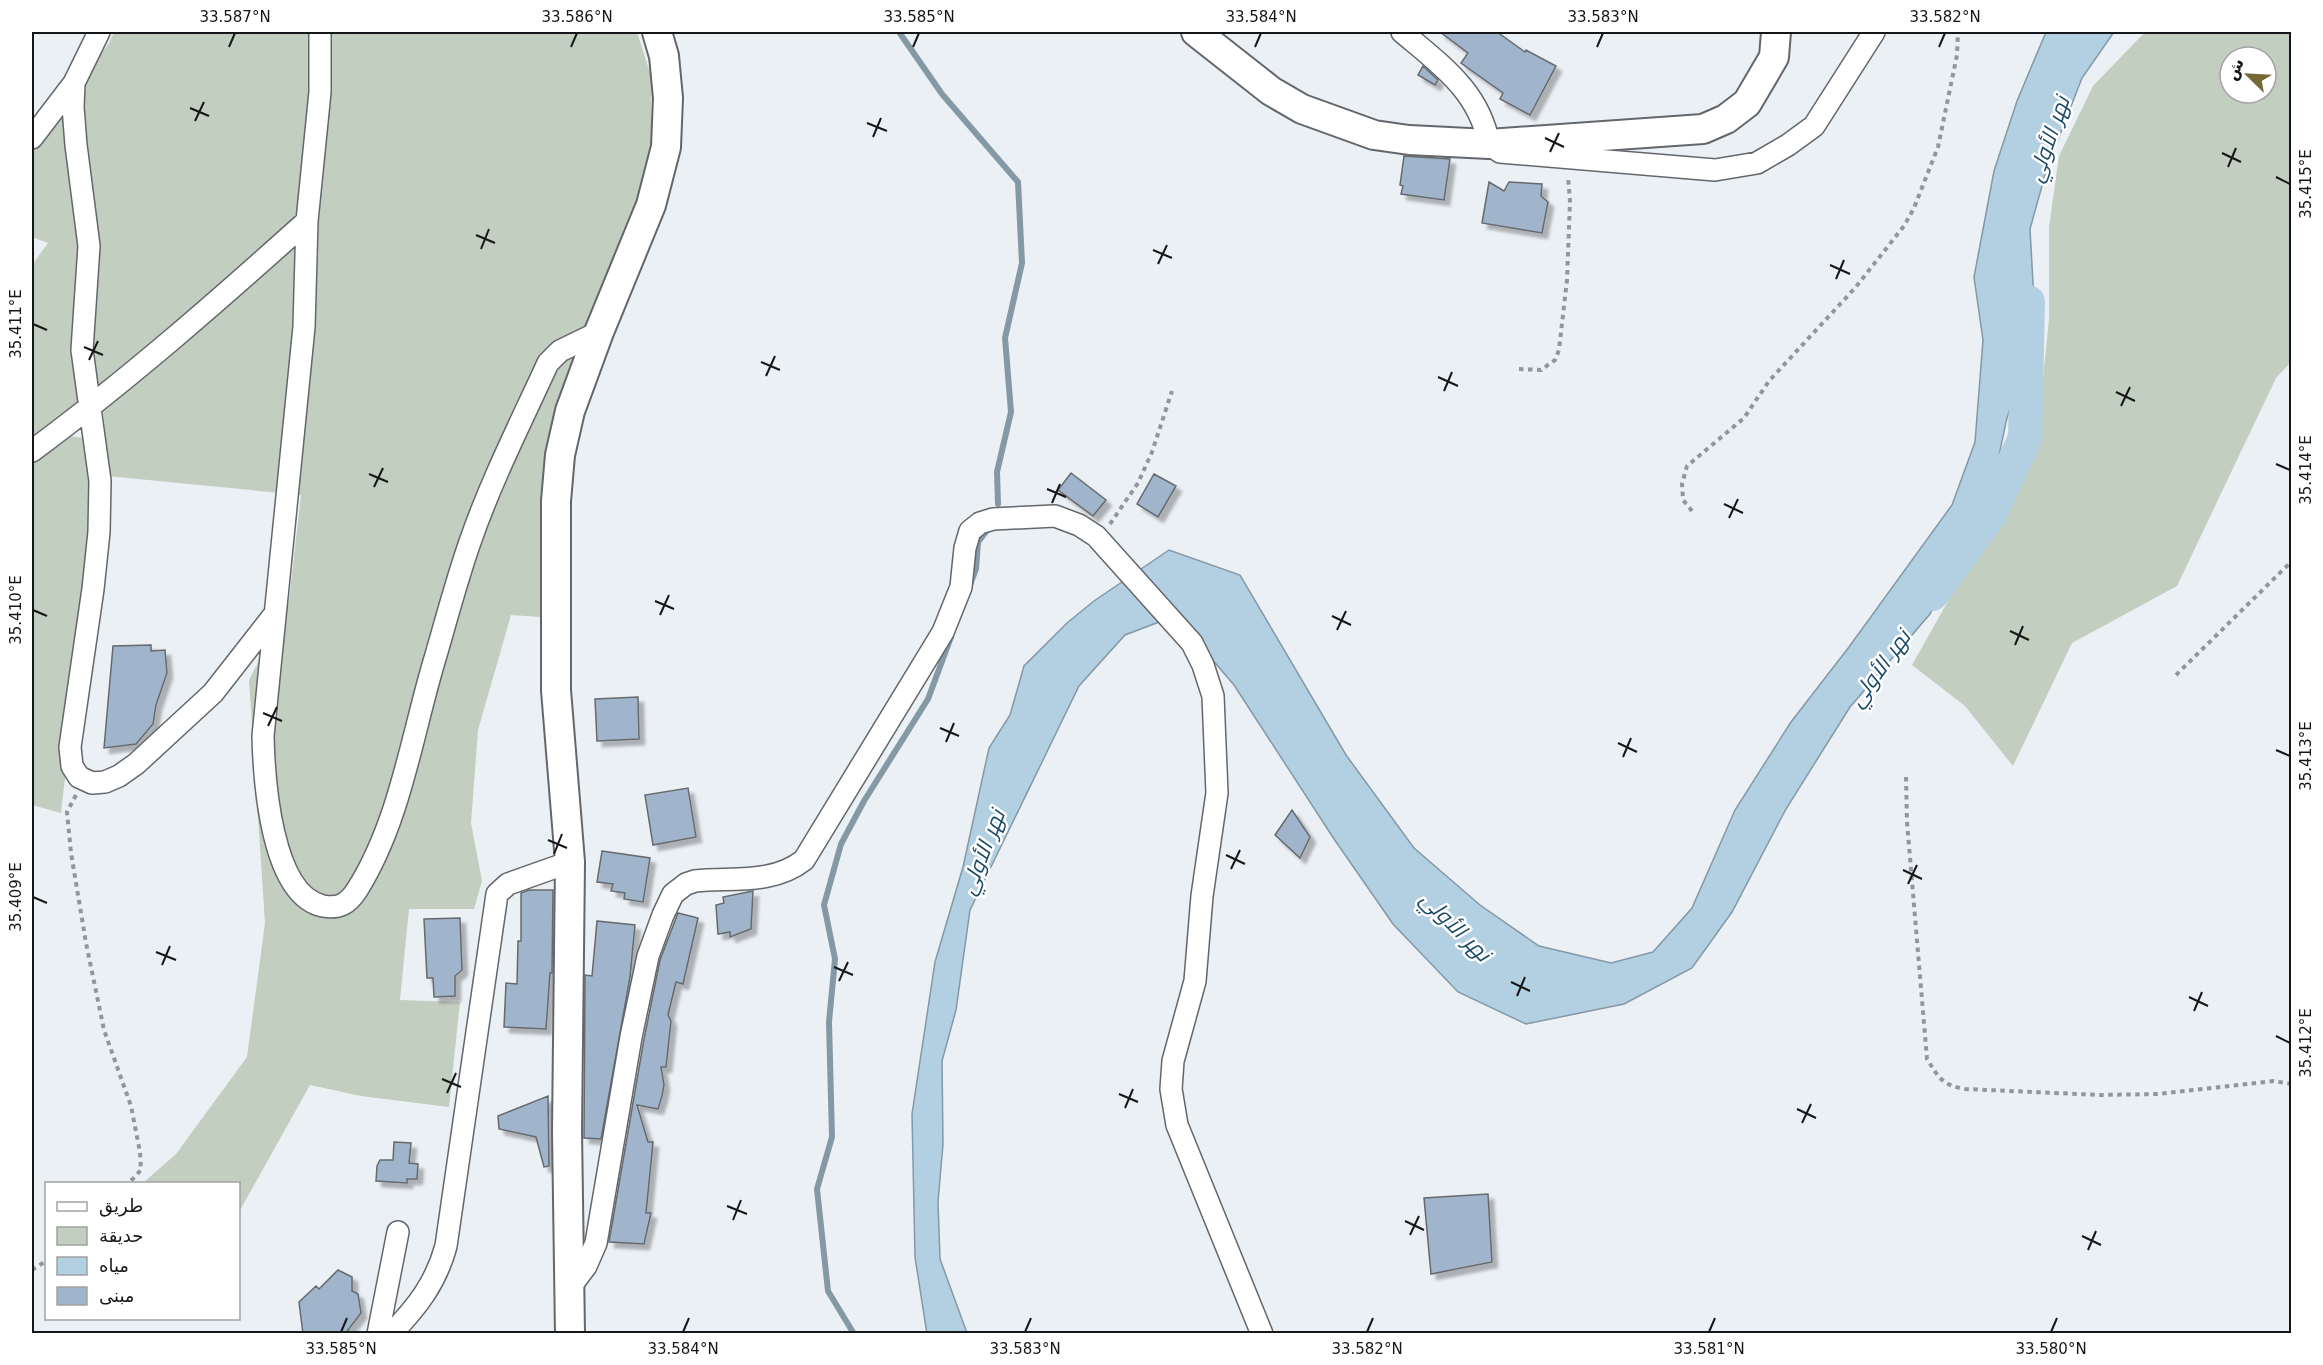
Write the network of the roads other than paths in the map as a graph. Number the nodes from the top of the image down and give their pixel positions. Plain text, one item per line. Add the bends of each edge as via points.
1 (99, 32) edge
2 (320, 32) edge
3 (657, 32) edge
4 (1196, 32) edge
5 (1402, 32) edge
6 (1776, 32) edge
7 (1874, 32) edge
8 (74, 83) junction
9 (32, 138) edge
10 (1489, 144) junction
11 (307, 221) junction
12 (599, 332) junction
13 (91, 407) junction
14 (32, 451) edge
15 (275, 614) junction
16 (570, 862) junction
17 (398, 1232) dead end
18 (568, 1290) junction
19 (378, 1334) edge
20 (391, 1334) edge
21 (570, 1334) edge
22 (1262, 1334) edge

1 - 8 street
2 - 11 street via 320,92
3 - 12 main road via 668,98 666,147 651,205
4 - 10 main road via 1271,91 1330,120 1374,135
5 - 10 street via 1473,99
6 - 10 main road via 1774,57 1747,103 1726,119 1703,129
7 - 10 street via 1814,126 1757,162 1715,171 1500,152
8 - 9 street
8 - 13 street via 76,145 89,246 82,350
11 - 13 street via 213,306
11 - 15 street via 304,327
12 - 15 street via 569,346 548,363 498,471 470,542 390,819 361,882 349,901 340,906 317,904 296,889 276,841 268,806 263,736
12 - 16 main road via 570,411 560,455 556,501 556,690
13 - 14 street
13 - 15 street via 100,481 99,532 70,747 72,766 79,777 92,783 105,782 136,764 213,693
16 - 18 main road
16 - 20 street via 508,884 497,894 446,1246 429,1289
17 - 19 street
18 - 21 main road
18 - 22 street via 586,1266 596,1243 640,991 654,938 674,894 695,881 767,877 794,868 804,860 943,632 961,587 970,531 993,519 1055,516 1096,536 1192,643 1213,696 1216,793 1195,981 1173,1061 1171,1089 1173,1108 1190,1158

